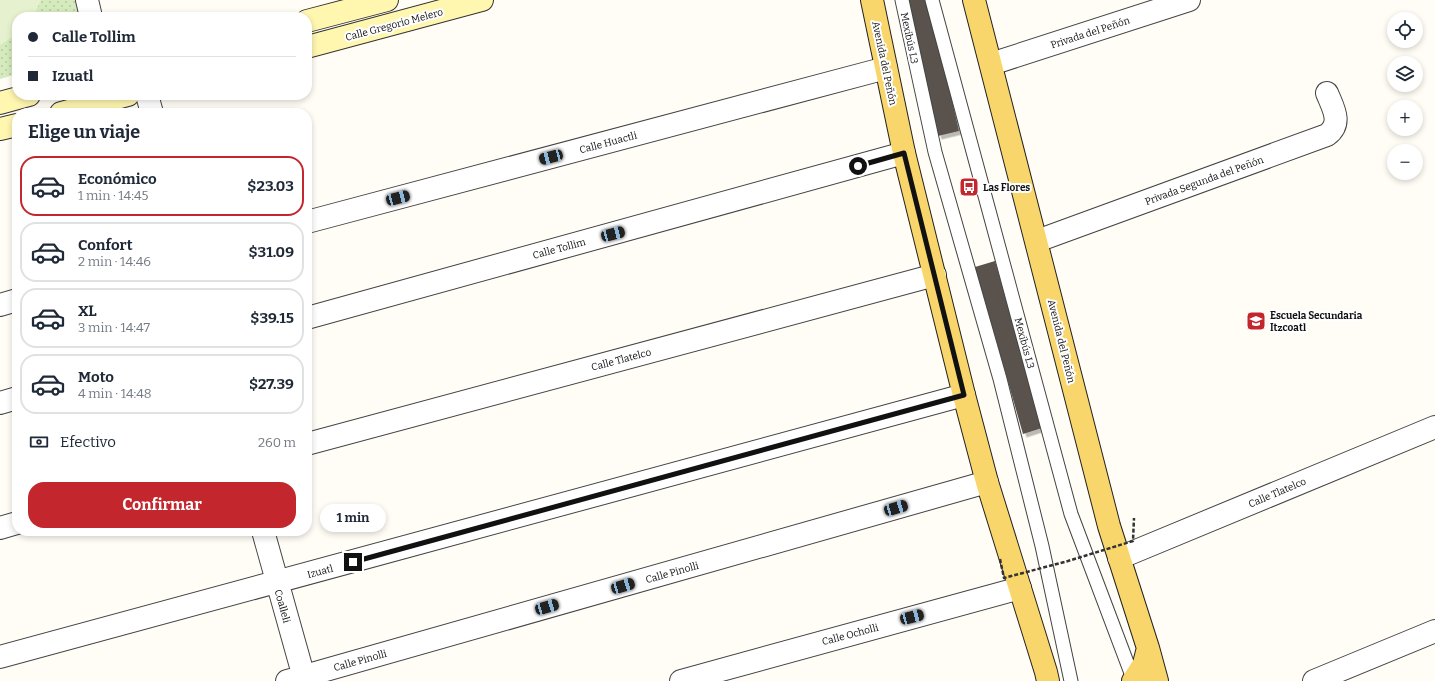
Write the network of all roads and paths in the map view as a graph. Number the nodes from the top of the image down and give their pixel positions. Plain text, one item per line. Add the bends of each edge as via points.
1 (87, 0) edge
2 (387, 0) edge
3 (482, 0) edge
4 (872, 0) edge
5 (902, 0) edge
6 (932, 0) edge
7 (974, 0) edge
8 (1189, 0) edge
9 (90, 12) edge
10 (312, 20) edge
11 (312, 46) edge
12 (991, 64) junction
13 (886, 68) junction
14 (1327, 93) dead end
15 (12, 100) edge
16 (103, 100) edge
17 (0, 103) edge
18 (77, 108) edge
19 (12, 126) edge
20 (0, 129) edge
21 (904, 153) junction
22 (312, 221) edge
23 (1037, 241) junction
24 (935, 275) junction
25 (12, 301) edge
26 (0, 305) edge
27 (312, 317) edge
28 (964, 395) junction
29 (12, 399) edge
30 (0, 403) edge
31 (1435, 427) edge
32 (312, 443) edge
33 (988, 482) junction
34 (1134, 518) dead end
35 (12, 524) edge
36 (0, 528) edge
37 (264, 536) edge
38 (1119, 558) junction
39 (1000, 559) dead end
40 (277, 582) junction
41 (1020, 588) junction
42 (1435, 631) edge
43 (1148, 648) junction
44 (0, 657) edge
45 (299, 680) edge
46 (681, 681) edge
47 (1048, 681) edge
48 (1071, 681) edge
49 (1133, 681) edge
50 (1157, 681) edge
51 (1314, 681) edge

1 - 9 street
2 - 10 main road
3 - 11 main road, Calle Gregorio Melero
4 - 13 main road, Avenida del Peñón
5 - 48 lane, Mexibús L3 via 935,152 1000,379 1042,546
6 - 49 lane, Mexibús L3 via 1071,514
7 - 12 main road, Avenida del Peñón
8 - 12 street, Privada del Peñón
12 - 23 main road, Avenida del Peñón
13 - 21 main road, Avenida del Peñón
13 - 22 street, Calle Huactli
14 - 23 street, Privada Segunda del Peñón via 1336,116 1336,124 1327,135
15 - 17 main road
16 - 18 main road
19 - 20 main road
21 - 24 main road, Avenida del Peñón
21 - 27 street, Calle Tollim
23 - 38 main road, Avenida del Peñón
24 - 28 main road, Avenida del Peñón
24 - 32 street, Calle Tlatelco
25 - 26 street
28 - 33 main road, Avenida del Peñón
28 - 40 street, Izuatl
29 - 30 street
31 - 38 street, Calle Tlatelco
33 - 41 main road, Avenida del Peñón
33 - 45 street, Calle Pinolli
34 - 39 path, bridge via 1134,541 1004,578
35 - 36 street
37 - 40 street, Coalleli
38 - 43 main road, Avenida del Peñón
40 - 44 street, Izuatl
40 - 45 street, Coalleli
41 - 46 street, Calle Ocholli
41 - 47 main road, Avenida del Peñón
42 - 51 street
43 - 49 main road via 1144,664
43 - 50 main road, Avenida del Peñón

